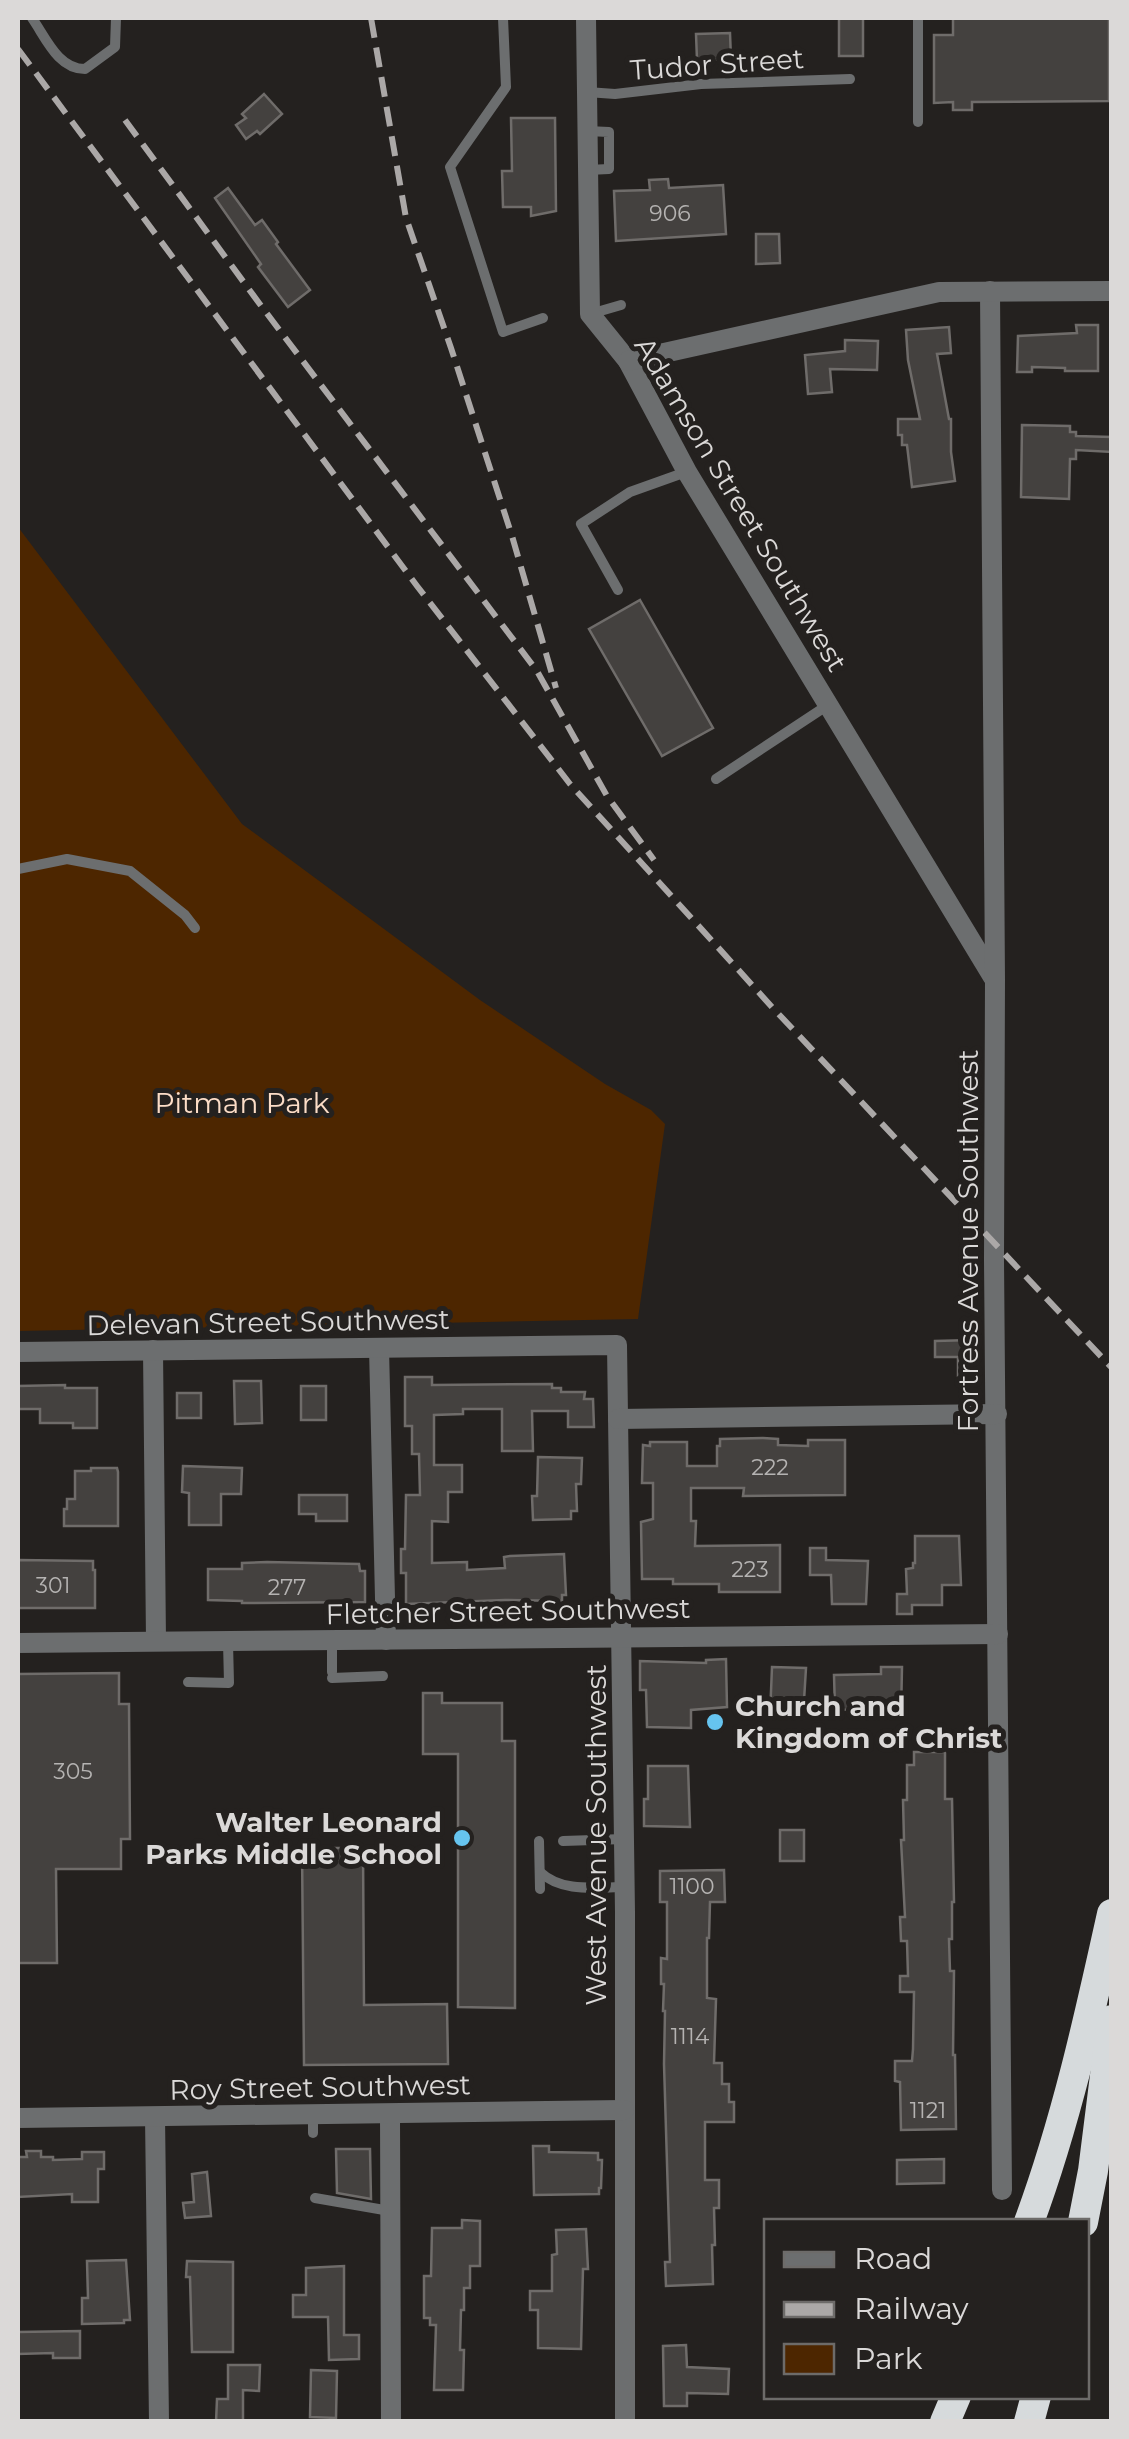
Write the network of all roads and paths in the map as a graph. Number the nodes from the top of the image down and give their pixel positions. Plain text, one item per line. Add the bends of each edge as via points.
1 (32, 18) edge
2 (116, 18) edge
3 (503, 18) edge
4 (586, 18) edge
5 (918, 18) edge
6 (850, 79) dead end
7 (587, 92) junction
8 (918, 122) dead end
9 (990, 291) junction
10 (1112, 291) edge
11 (621, 305) dead end
12 (590, 314) junction
13 (543, 318) dead end
14 (628, 361) junction
15 (688, 472) junction
16 (618, 590) dead end
17 (828, 705) junction
18 (716, 779) dead end
19 (18, 868) edge
20 (195, 928) dead end
21 (994, 979) junction
22 (520, 1346) joint
23 (380, 1348) junction
24 (153, 1350) junction
25 (18, 1352) edge
26 (997, 1414) junction
27 (618, 1418) junction
28 (998, 1634) junction
29 (621, 1638) junction
30 (332, 1640) junction
31 (386, 1640) junction
32 (156, 1641) junction
33 (228, 1641) junction
34 (18, 1642) edge
35 (383, 1676) dead end
36 (188, 1682) dead end
37 (230, 1683) junction
38 (246, 1683) dead end
39 (624, 1838) junction
40 (540, 1841) dead end
41 (563, 1841) dead end
42 (540, 1872) junction
43 (625, 1887) junction
44 (540, 1890) dead end
45 (1112, 1914) edge
46 (1112, 2020) edge
47 (624, 2110) junction
48 (390, 2114) junction
49 (155, 2117) junction
50 (18, 2118) edge
51 (1002, 2190) dead end
52 (315, 2198) dead end
53 (390, 2211) junction
54 (1030, 2219) edge
55 (1083, 2219) edge
56 (955, 2399) edge
57 (159, 2422) edge
58 (391, 2422) edge
59 (626, 2422) edge
60 (944, 2422) edge

1 - 2 lane via 63,64 79,70 115,47
3 - 13 lane via 506,86 450,167 503,332
4 - 7 street
5 - 8 lane
6 - 7 lane, Tudor Street
7 - 12 street
9 - 10 street
9 - 14 street via 939,292
9 - 21 street, Fortress Avenue Southwest
11 - 12 lane
12 - 14 street, Adamson Street Southwest
14 - 15 street, Adamson Street Southwest
15 - 16 lane via 630,492 581,524
15 - 17 street, Adamson Street Southwest
17 - 18 lane
17 - 21 street, Adamson Street Southwest
19 - 20 lane via 67,859 130,871
21 - 26 street, Fortress Avenue Southwest
22 - 23 street, Delevan Street Southwest
22 - 27 street, West Avenue Southwest via 617,1346
23 - 24 street, Delevan Street Southwest
23 - 31 street
24 - 25 street, Delevan Street Southwest
24 - 32 street
26 - 27 street
26 - 28 street, Fortress Avenue Southwest
27 - 29 street, West Avenue Southwest
28 - 29 street, Fletcher Street Southwest
28 - 51 street, Fortress Avenue Southwest
29 - 31 street, Fletcher Street Southwest
29 - 39 street, West Avenue Southwest
30 - 31 street, Fletcher Street Southwest
30 - 33 street, Fletcher Street Southwest
30 - 35 lane via 332,1675
32 - 33 street, Fletcher Street Southwest
32 - 34 street, Fletcher Street Southwest
33 - 37 lane
36 - 37 lane
37 - 38 lane
39 - 41 lane
39 - 43 street, West Avenue Southwest
40 - 42 lane
42 - 43 lane via 567,1886
42 - 44 lane
43 - 47 street, West Avenue Southwest
45 - 54 highway via 1064,2114
46 - 55 highway
47 - 48 street, Roy Street Southwest
47 - 59 street, West Avenue Southwest
48 - 49 street, Roy Street Southwest via 313,2124
48 - 53 street
49 - 50 street, Roy Street Southwest
49 - 57 street
52 - 53 lane
53 - 58 street
56 - 60 highway

